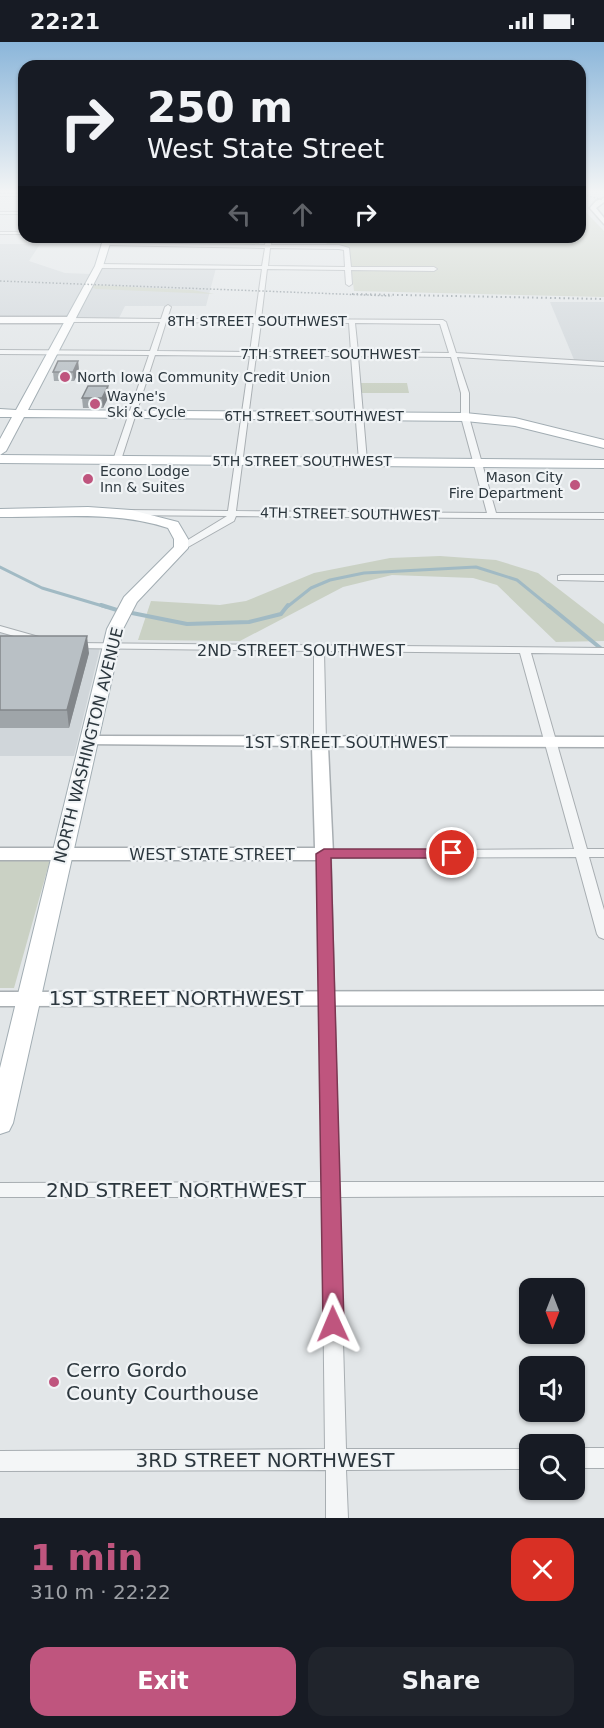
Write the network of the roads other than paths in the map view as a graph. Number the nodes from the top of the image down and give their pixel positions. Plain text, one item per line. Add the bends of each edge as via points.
1 (101, 260) edge
2 (184, 260) edge
3 (266, 260) edge
4 (348, 260) edge
5 (99, 266) junction
6 (182, 267) junction
7 (265, 268) junction
8 (348, 268) junction
9 (434, 269) dead end
10 (349, 284) dead end
11 (168, 307) dead end
12 (0, 320) edge
13 (71, 320) junction
14 (164, 321) junction
15 (259, 321) junction
16 (352, 321) junction
17 (0, 352) edge
18 (55, 352) junction
19 (153, 352) junction
20 (255, 353) junction
21 (355, 354) junction
22 (454, 355) junction
23 (604, 364) edge
24 (0, 413) edge
25 (21, 413) junction
26 (132, 414) junction
27 (245, 415) junction
28 (360, 416) junction
29 (465, 417) junction
30 (604, 444) edge
31 (0, 451) edge
32 (0, 459) edge
33 (117, 460) junction
34 (239, 460) junction
35 (363, 461) junction
36 (476, 462) junction
37 (604, 464) edge
38 (97, 512) junction
39 (232, 513) junction
40 (0, 515) edge
41 (492, 515) junction
42 (604, 516) edge
43 (181, 548) junction
44 (561, 578) dead end
45 (604, 578) edge
46 (0, 629) edge
47 (111, 649) junction
48 (319, 650) junction
49 (525, 651) junction
50 (604, 651) edge
51 (89, 741) junction
52 (320, 742) junction
53 (550, 742) junction
54 (604, 742) edge
55 (582, 853) junction
56 (604, 853) edge
57 (0, 854) edge
58 (62, 854) junction
59 (324, 854) junction
60 (604, 934) edge
61 (327, 998) junction
62 (604, 998) edge
63 (0, 999) edge
64 (30, 999) junction
65 (0, 1123) edge
66 (330, 1189) junction
67 (604, 1189) edge
68 (0, 1190) edge
69 (585, 1458) edge
70 (604, 1458) edge
71 (336, 1459) junction
72 (519, 1459) edge
73 (0, 1461) edge
74 (337, 1518) edge

1 - 5 main road
2 - 6 street
3 - 7 street
4 - 8 street
5 - 6 street
5 - 13 main road
6 - 7 street
7 - 8 street
7 - 15 street
8 - 9 street
8 - 10 street
11 - 14 street
12 - 13 main road
13 - 14 street, 8TH STREET SOUTHWEST
13 - 18 main road
14 - 15 street, 8TH STREET SOUTHWEST
14 - 19 street
15 - 16 street, 8TH STREET SOUTHWEST
15 - 20 street
16 - 21 street
16 - 22 street, 8TH STREET SOUTHWEST via 443,322
17 - 18 street, 7TH STREET SOUTHWEST
18 - 19 street, 7TH STREET SOUTHWEST
18 - 25 main road
19 - 20 street, 7TH STREET SOUTHWEST
19 - 26 street
20 - 21 street, 7TH STREET SOUTHWEST
20 - 27 street
21 - 22 street, 7TH STREET SOUTHWEST
21 - 28 street
22 - 23 street, 7TH STREET SOUTHWEST
22 - 29 street via 465,393
24 - 25 main road, 6TH STREET SOUTHWEST
25 - 26 main road, 6TH STREET SOUTHWEST
25 - 31 main road
26 - 27 main road, 6TH STREET SOUTHWEST
26 - 33 street
27 - 28 main road, 6TH STREET SOUTHWEST
27 - 34 street
28 - 29 main road, 6TH STREET SOUTHWEST
28 - 35 street
29 - 30 main road, 6TH STREET SOUTHWEST via 515,422
29 - 36 street
32 - 33 main road, 5TH STREET SOUTHWEST
33 - 34 main road, 5TH STREET SOUTHWEST
34 - 35 main road, 5TH STREET SOUTHWEST
34 - 39 street
35 - 36 main road, 5TH STREET SOUTHWEST
36 - 37 main road, 5TH STREET SOUTHWEST
36 - 41 street
38 - 39 street, 4TH STREET SOUTHWEST
38 - 40 main road
38 - 43 main road via 144,516 167,523 179,532
39 - 41 street, 4TH STREET SOUTHWEST
39 - 43 street via 231,519
41 - 42 street, 4TH STREET SOUTHWEST
43 - 47 main road, NORTH WASHINGTON AVENUE via 130,600 115,629
44 - 45 street
46 - 47 street, 2ND STREET SOUTHWEST via 56,644
47 - 48 street, 2ND STREET SOUTHWEST
47 - 51 main road, NORTH WASHINGTON AVENUE
48 - 49 street, 2ND STREET SOUTHWEST
48 - 52 street
49 - 50 street, 2ND STREET SOUTHWEST
49 - 53 street
51 - 52 main road, 1ST STREET SOUTHWEST
51 - 58 main road, NORTH WASHINGTON AVENUE
52 - 53 main road, 1ST STREET SOUTHWEST
52 - 59 main road
53 - 54 main road, 1ST STREET SOUTHWEST
53 - 55 street
55 - 56 street, WEST STATE STREET
55 - 59 street, WEST STATE STREET
55 - 60 street
57 - 58 main road, WEST STATE STREET
58 - 59 main road, WEST STATE STREET
58 - 64 main road, NORTH WASHINGTON AVENUE
59 - 61 street
61 - 62 main road, 1ST STREET NORTHWEST
61 - 64 main road, 1ST STREET NORTHWEST
61 - 66 street
63 - 64 main road, 1ST STREET NORTHWEST
64 - 65 main road, NORTH WASHINGTON AVENUE
66 - 67 street, 2ND STREET NORTHWEST
66 - 68 street, 2ND STREET NORTHWEST
66 - 71 street
69 - 70 street
71 - 72 street, 3RD STREET NORTHWEST
71 - 73 street, 3RD STREET NORTHWEST
71 - 74 street

